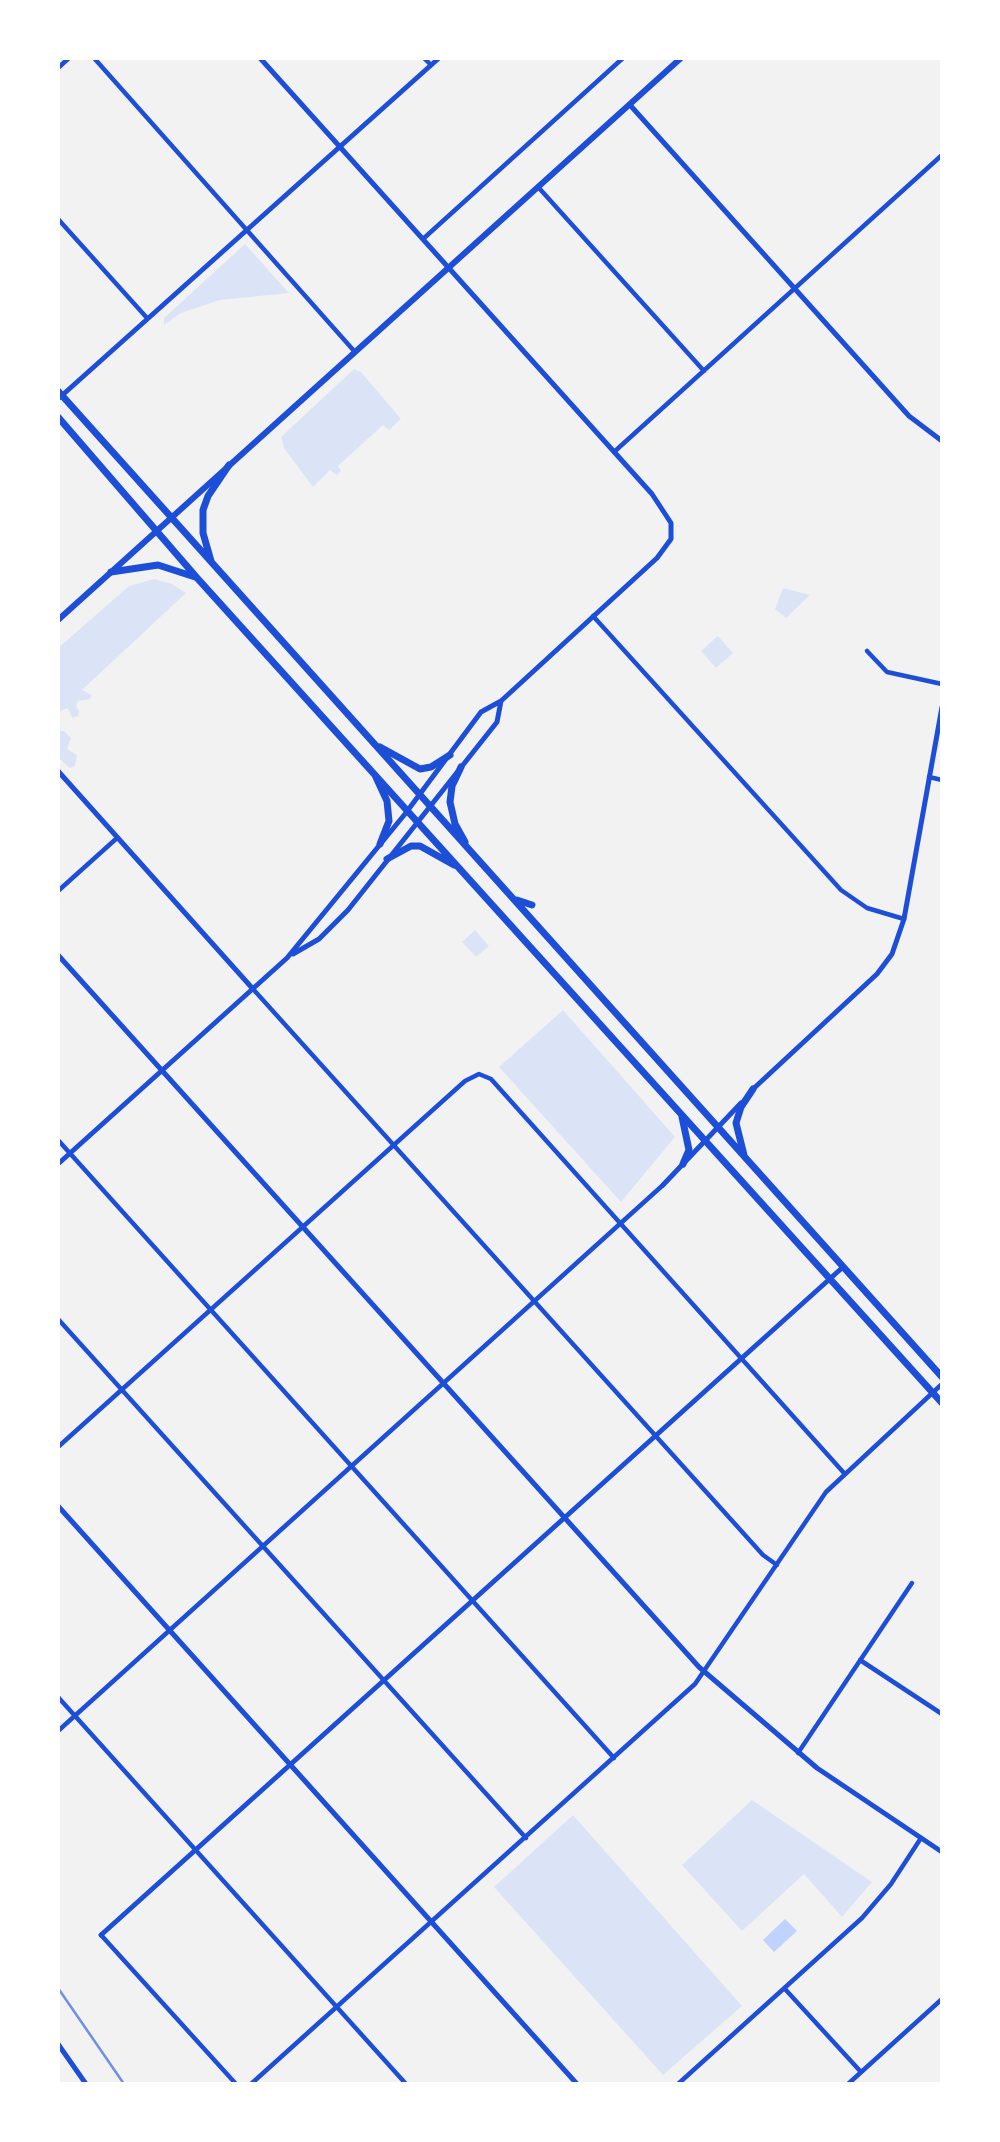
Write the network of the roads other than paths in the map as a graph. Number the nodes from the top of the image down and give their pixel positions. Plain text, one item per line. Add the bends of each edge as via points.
1 (69, 58) edge
2 (94, 58) edge
3 (260, 58) edge
4 (424, 58) edge
5 (439, 58) edge
6 (624, 58) edge
7 (681, 58) edge
8 (431, 65) junction
9 (58, 68) edge
10 (630, 105) junction
11 (340, 146) junction
12 (942, 155) edge
13 (539, 187) junction
14 (58, 219) edge
15 (246, 229) junction
16 (423, 239) junction
17 (449, 268) junction
18 (795, 287) junction
19 (148, 318) junction
20 (355, 352) junction
21 (704, 371) junction
22 (59, 395) edge
23 (58, 417) edge
24 (942, 441) edge
25 (614, 452) junction
26 (229, 465) junction
27 (169, 518) junction
28 (156, 530) junction
29 (212, 565) junction
30 (111, 572) junction
31 (198, 579) junction
32 (592, 615) junction
33 (58, 620) edge
34 (867, 651) dead end
35 (942, 684) edge
36 (501, 701) junction
37 (942, 707) edge
38 (370, 740) junction
39 (450, 755) junction
40 (461, 767) junction
41 (372, 768) junction
42 (58, 771) edge
43 (929, 777) junction
44 (942, 780) edge
45 (419, 795) junction
46 (430, 807) junction
47 (408, 808) junction
48 (419, 820) junction
49 (117, 838) junction
50 (380, 844) junction
51 (472, 855) junction
52 (387, 859) junction
53 (467, 874) junction
54 (58, 891) edge
55 (510, 896) junction
56 (531, 905) dead end
57 (904, 919) junction
58 (58, 955) edge
59 (287, 958) junction
60 (253, 989) junction
61 (161, 1071) junction
62 (754, 1089) junction
63 (680, 1113) junction
64 (717, 1127) junction
65 (58, 1140) edge
66 (705, 1140) junction
67 (393, 1145) junction
68 (70, 1153) junction
69 (746, 1159) junction
70 (58, 1164) edge
71 (683, 1164) junction
72 (663, 1185) joint
73 (621, 1223) junction
74 (302, 1227) junction
75 (843, 1267) junction
76 (831, 1278) junction
77 (534, 1302) junction
78 (211, 1309) junction
79 (58, 1319) edge
80 (742, 1359) junction
81 (942, 1377) edge
82 (444, 1384) junction
83 (942, 1384) edge
84 (121, 1389) junction
85 (933, 1393) junction
86 (942, 1403) edge
87 (656, 1436) junction
88 (58, 1447) edge
89 (352, 1466) junction
90 (844, 1473) junction
91 (58, 1506) edge
92 (565, 1519) junction
93 (262, 1546) junction
94 (778, 1565) junction
95 (912, 1583) dead end
96 (473, 1601) junction
97 (169, 1630) junction
98 (860, 1660) junction
99 (706, 1672) junction
100 (384, 1681) junction
101 (58, 1697) edge
102 (942, 1714) edge
103 (75, 1716) junction
104 (58, 1731) edge
105 (798, 1753) junction
106 (614, 1758) junction
107 (291, 1765) junction
108 (526, 1838) junction
109 (921, 1838) junction
110 (195, 1850) junction
111 (942, 1852) edge
112 (432, 1923) junction
113 (101, 1935) joint
114 (785, 1989) junction
115 (942, 1999) edge
116 (337, 2007) junction
117 (58, 2044) edge
118 (862, 2072) junction
119 (86, 2084) edge
120 (236, 2084) edge
121 (251, 2084) edge
122 (406, 2084) edge
123 (577, 2084) edge
124 (678, 2084) edge
125 (848, 2084) edge

1 - 9 street
2 - 15 street
3 - 11 street
4 - 8 street
5 - 8 street
6 - 16 street
7 - 10 main road
8 - 11 street
10 - 13 main road
10 - 18 street
11 - 15 street
11 - 16 street
12 - 18 street
13 - 17 main road
13 - 21 street
14 - 19 street
15 - 19 street
15 - 20 street
16 - 17 street
17 - 20 main road
17 - 25 street
18 - 21 street
18 - 24 street via 909,416
19 - 22 street
20 - 26 main road
21 - 25 street
22 - 27 highway
23 - 28 highway
25 - 32 street via 661,505 671,523 671,539 657,558
26 - 27 main road
26 - 29 highway via 203,510 203,533
27 - 28 main road
27 - 29 highway
28 - 30 main road
28 - 31 highway
29 - 38 highway
30 - 31 highway via 158,565
30 - 33 main road
31 - 41 highway
32 - 36 street
32 - 57 street via 841,890 867,908
34 - 35 street via 887,672
36 - 39 street via 481,712
36 - 40 street via 497,722
37 - 43 street
38 - 39 highway via 420,769
38 - 45 highway
39 - 45 street
40 - 46 street
40 - 51 highway via 452,786 450,807
41 - 47 highway
41 - 50 highway via 387,801 390,821
42 - 49 street
43 - 44 street
43 - 57 street
45 - 46 highway
45 - 47 street
46 - 48 street
46 - 51 highway
47 - 48 highway
47 - 50 street
48 - 52 street
48 - 53 highway
49 - 54 street
49 - 60 street
50 - 59 street
51 - 55 highway
52 - 53 highway via 420,846
52 - 59 street via 338,921
53 - 63 highway
55 - 56 highway
55 - 64 highway
57 - 62 street via 895,947 881,969
58 - 61 street
59 - 60 street
60 - 61 street
60 - 67 street
61 - 68 street
61 - 74 street
62 - 64 street
62 - 69 highway via 736,1122
63 - 66 highway
63 - 71 highway via 689,1150
64 - 66 street
64 - 69 highway
65 - 68 street
66 - 71 street
66 - 76 highway
67 - 73 street via 476,1074 491,1079
67 - 74 street
67 - 77 street
68 - 70 street
68 - 78 street
69 - 75 highway
71 - 72 street
72 - 73 street
73 - 77 street
73 - 80 street
74 - 78 street
74 - 82 street
75 - 76 street
75 - 81 highway
76 - 80 street
76 - 85 highway
77 - 82 street
77 - 87 street
78 - 84 street
78 - 89 street
79 - 84 street
80 - 87 street
80 - 90 street
82 - 89 street
82 - 92 street
83 - 85 street
84 - 88 street
84 - 93 street
85 - 86 highway
85 - 90 street
87 - 92 street
87 - 94 street via 762,1555
89 - 93 street
89 - 96 street
90 - 94 street via 826,1492
91 - 97 street
92 - 96 street
92 - 99 street
93 - 97 street
93 - 100 street
94 - 99 street
95 - 98 street
96 - 100 street
96 - 106 street
97 - 103 street
97 - 107 street
98 - 102 street
98 - 105 street
99 - 105 street
99 - 106 street
100 - 107 street
100 - 108 street
101 - 103 street
103 - 104 street
103 - 110 street
105 - 109 street
106 - 108 street
107 - 110 street
107 - 112 street
108 - 112 street
109 - 111 street
109 - 114 street via 862,1918
110 - 113 street
110 - 116 street
112 - 116 street
112 - 123 street
113 - 120 street
114 - 118 street
114 - 124 street
115 - 118 street
116 - 121 street
116 - 122 street
117 - 119 street
118 - 125 street

